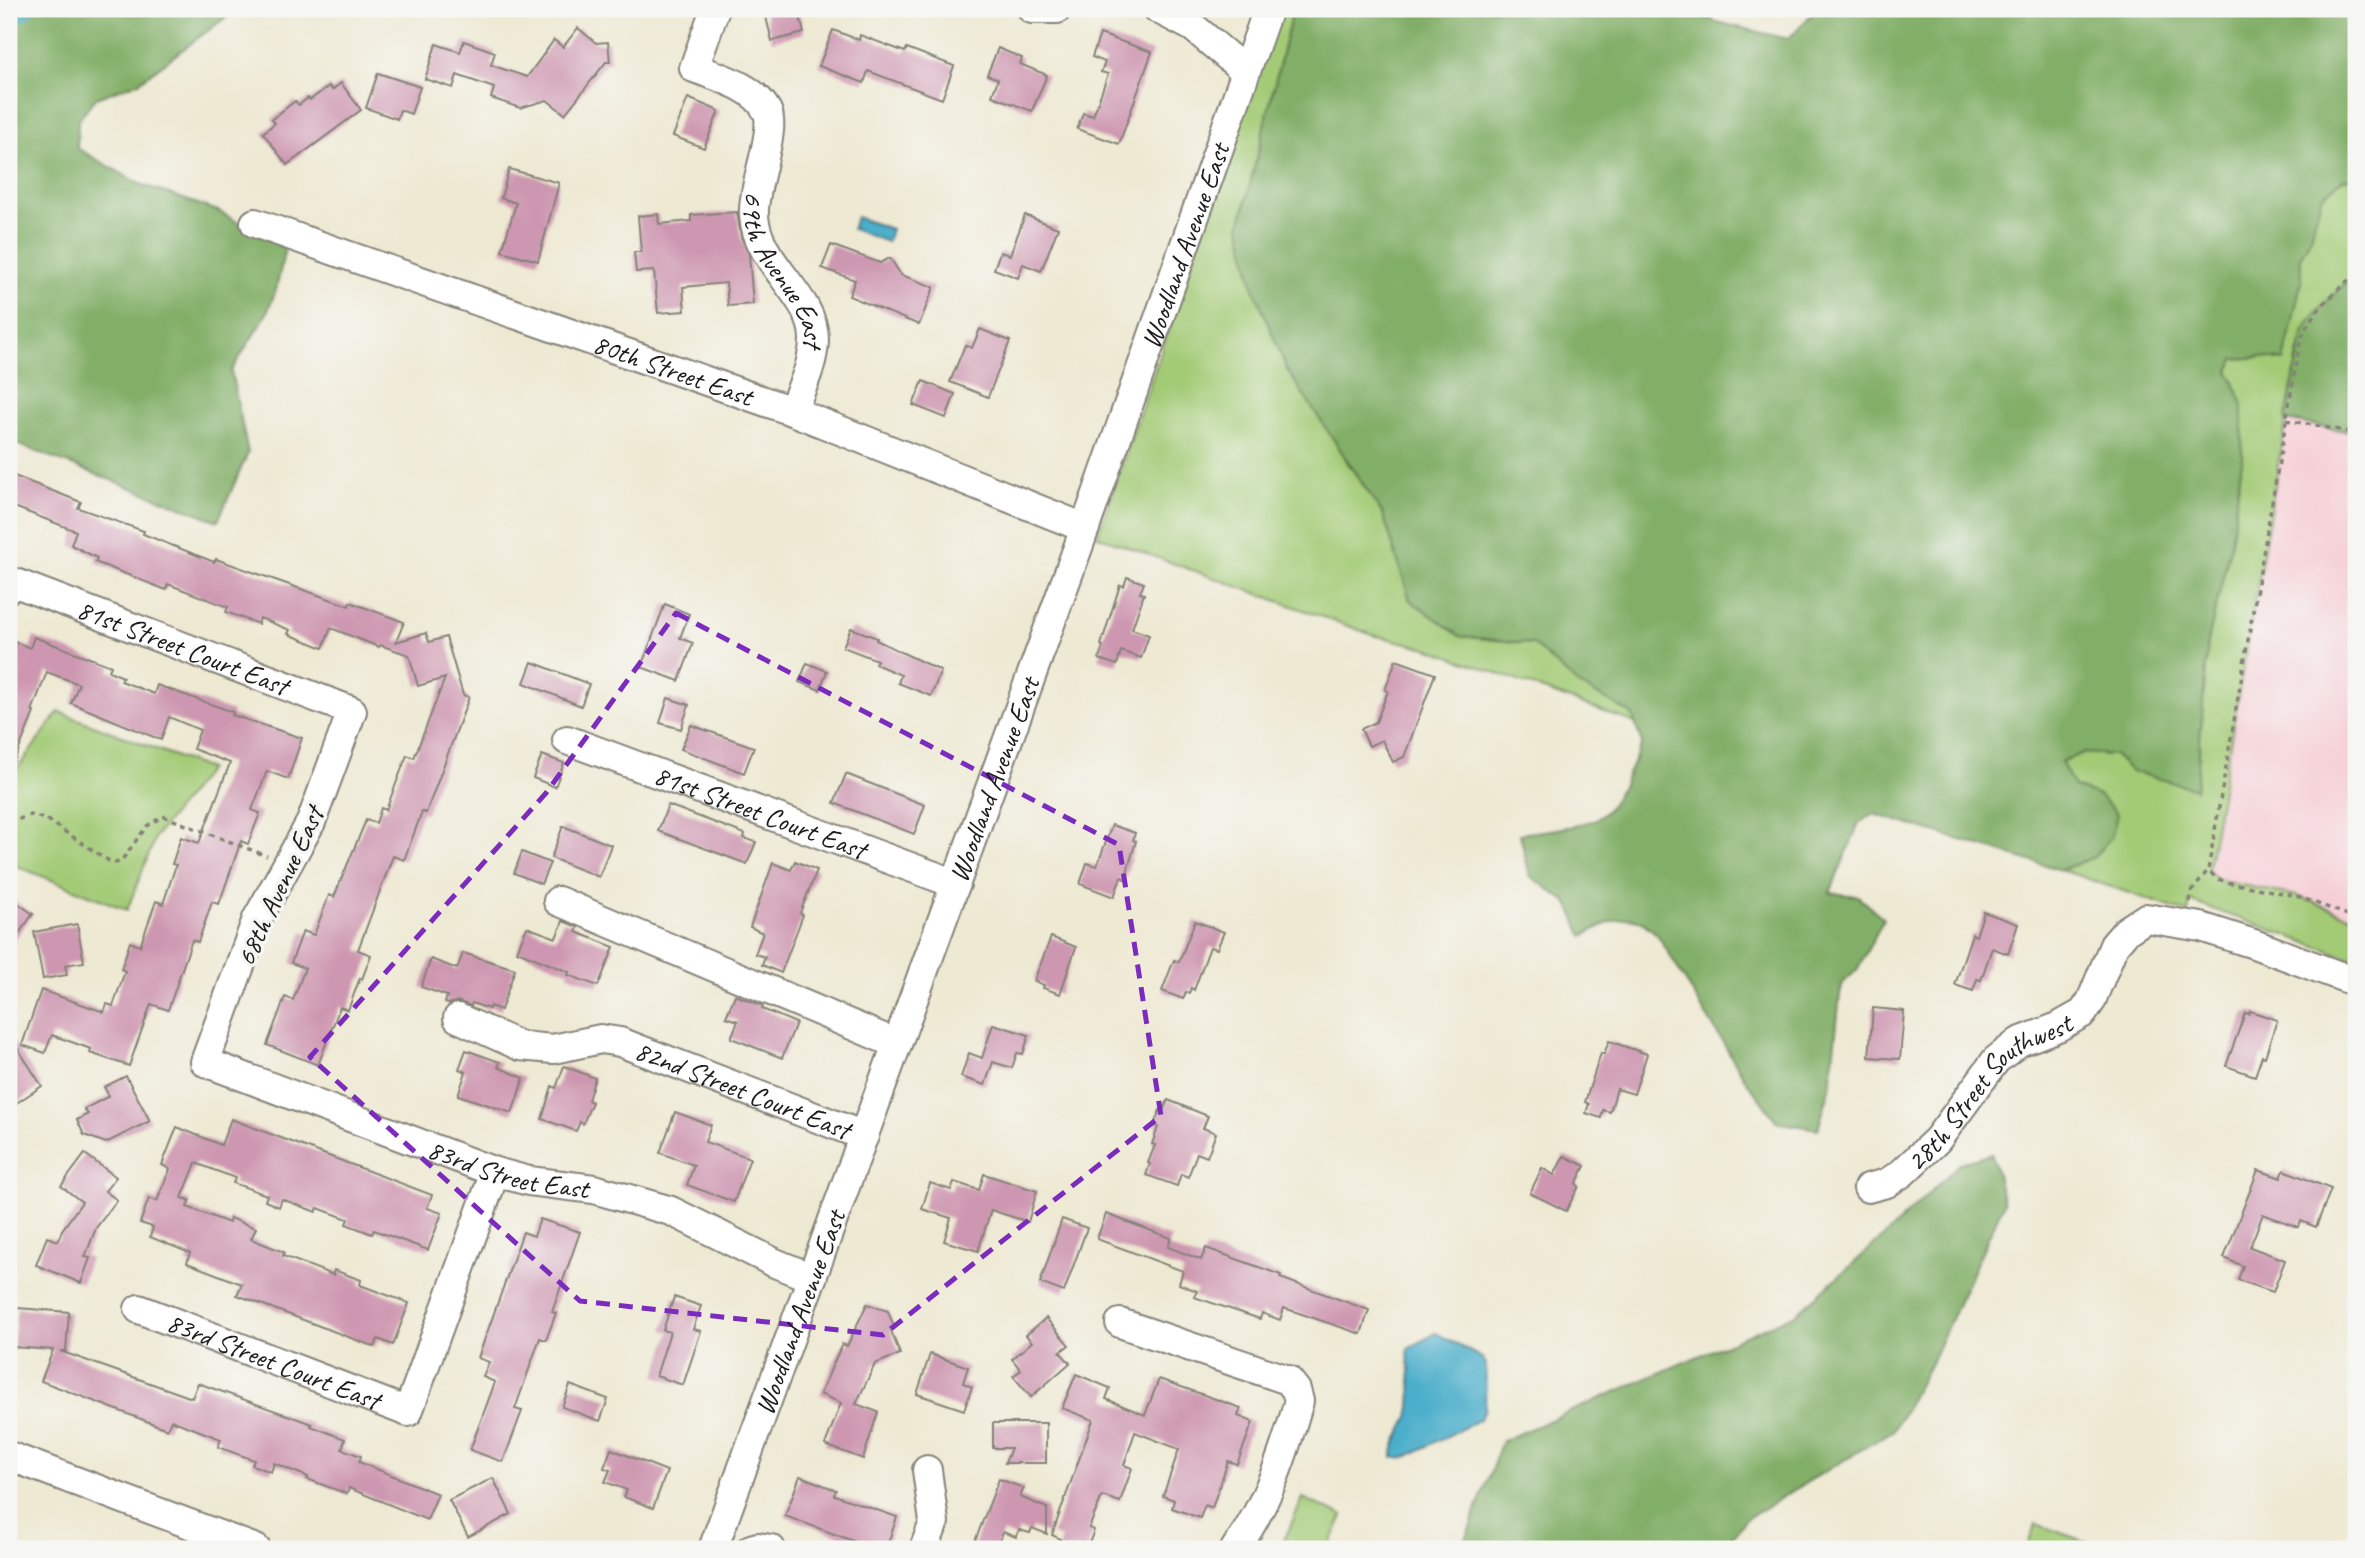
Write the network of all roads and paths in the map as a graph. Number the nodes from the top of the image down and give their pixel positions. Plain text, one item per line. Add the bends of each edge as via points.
1 (715, 9) edge
2 (1032, 9) edge
3 (1057, 9) edge
4 (1158, 9) edge
5 (1268, 9) edge
6 (1245, 71) junction
7 (255, 223) dead end
8 (2356, 273) edge
9 (792, 411) junction
10 (2285, 420) junction
11 (2356, 433) edge
12 (1085, 528) junction
13 (11, 585) edge
14 (352, 711) joint
15 (567, 740) dead end
16 (9, 823) edge
17 (269, 857) dead end
18 (2208, 870) junction
19 (956, 884) junction
20 (558, 901) dead end
21 (2356, 918) edge
22 (2186, 925) junction
23 (2356, 982) edge
24 (458, 1018) dead end
25 (897, 1044) junction
26 (205, 1062) joint
27 (864, 1136) junction
28 (495, 1172) junction
29 (1868, 1188) dead end
30 (811, 1278) junction
31 (139, 1309) dead end
32 (1120, 1323) dead end
33 (9, 1456) edge
34 (927, 1470) dead end
35 (211, 1541) edge
36 (722, 1547) edge
37 (256, 1549) edge
38 (751, 1549) edge
39 (771, 1549) edge
40 (924, 1549) edge
41 (1235, 1549) edge

1 - 9 street, 69th Avenue East via 694,68 737,84 768,113 768,139 754,196 755,227 813,328 812,355
2 - 3 street
4 - 6 street via 1193,27
5 - 6 street, Woodland Avenue East
6 - 12 street, Woodland Avenue East
7 - 9 street, 80th Street East
8 - 10 path via 2320,307 2304,330
9 - 12 street, 80th Street East
10 - 11 path
10 - 18 path
12 - 19 street, Woodland Avenue East
13 - 14 street, 81st Street Court East
14 - 26 street, 68th Avenue East via 312,822 257,919
15 - 19 street, 81st Street Court East
16 - 17 path via 30,815 46,819 116,863 147,826 163,816
18 - 21 path via 2226,882 2297,896
18 - 22 path via 2191,893
19 - 25 street, Woodland Avenue East
20 - 25 street
22 - 23 street via 2258,945
22 - 29 street, 28th Street Southwest via 2146,918 2126,931 2114,945 2083,1013 2019,1042 1996,1060 1937,1140 1902,1173
24 - 27 street, 82nd Street Court East via 520,1046 553,1049 600,1039 621,1042
25 - 27 street, Woodland Avenue East
26 - 28 street, 83rd Street East
27 - 30 street, Woodland Avenue East
28 - 30 street, 83rd Street East via 594,1189 671,1211
28 - 31 street, 83rd Street Court East via 408,1412
30 - 36 street, Woodland Avenue East
32 - 41 street via 1288,1381 1296,1390 1299,1401 1270,1487
33 - 35 street
34 - 40 street via 934,1522
35 - 37 street
38 - 39 street

